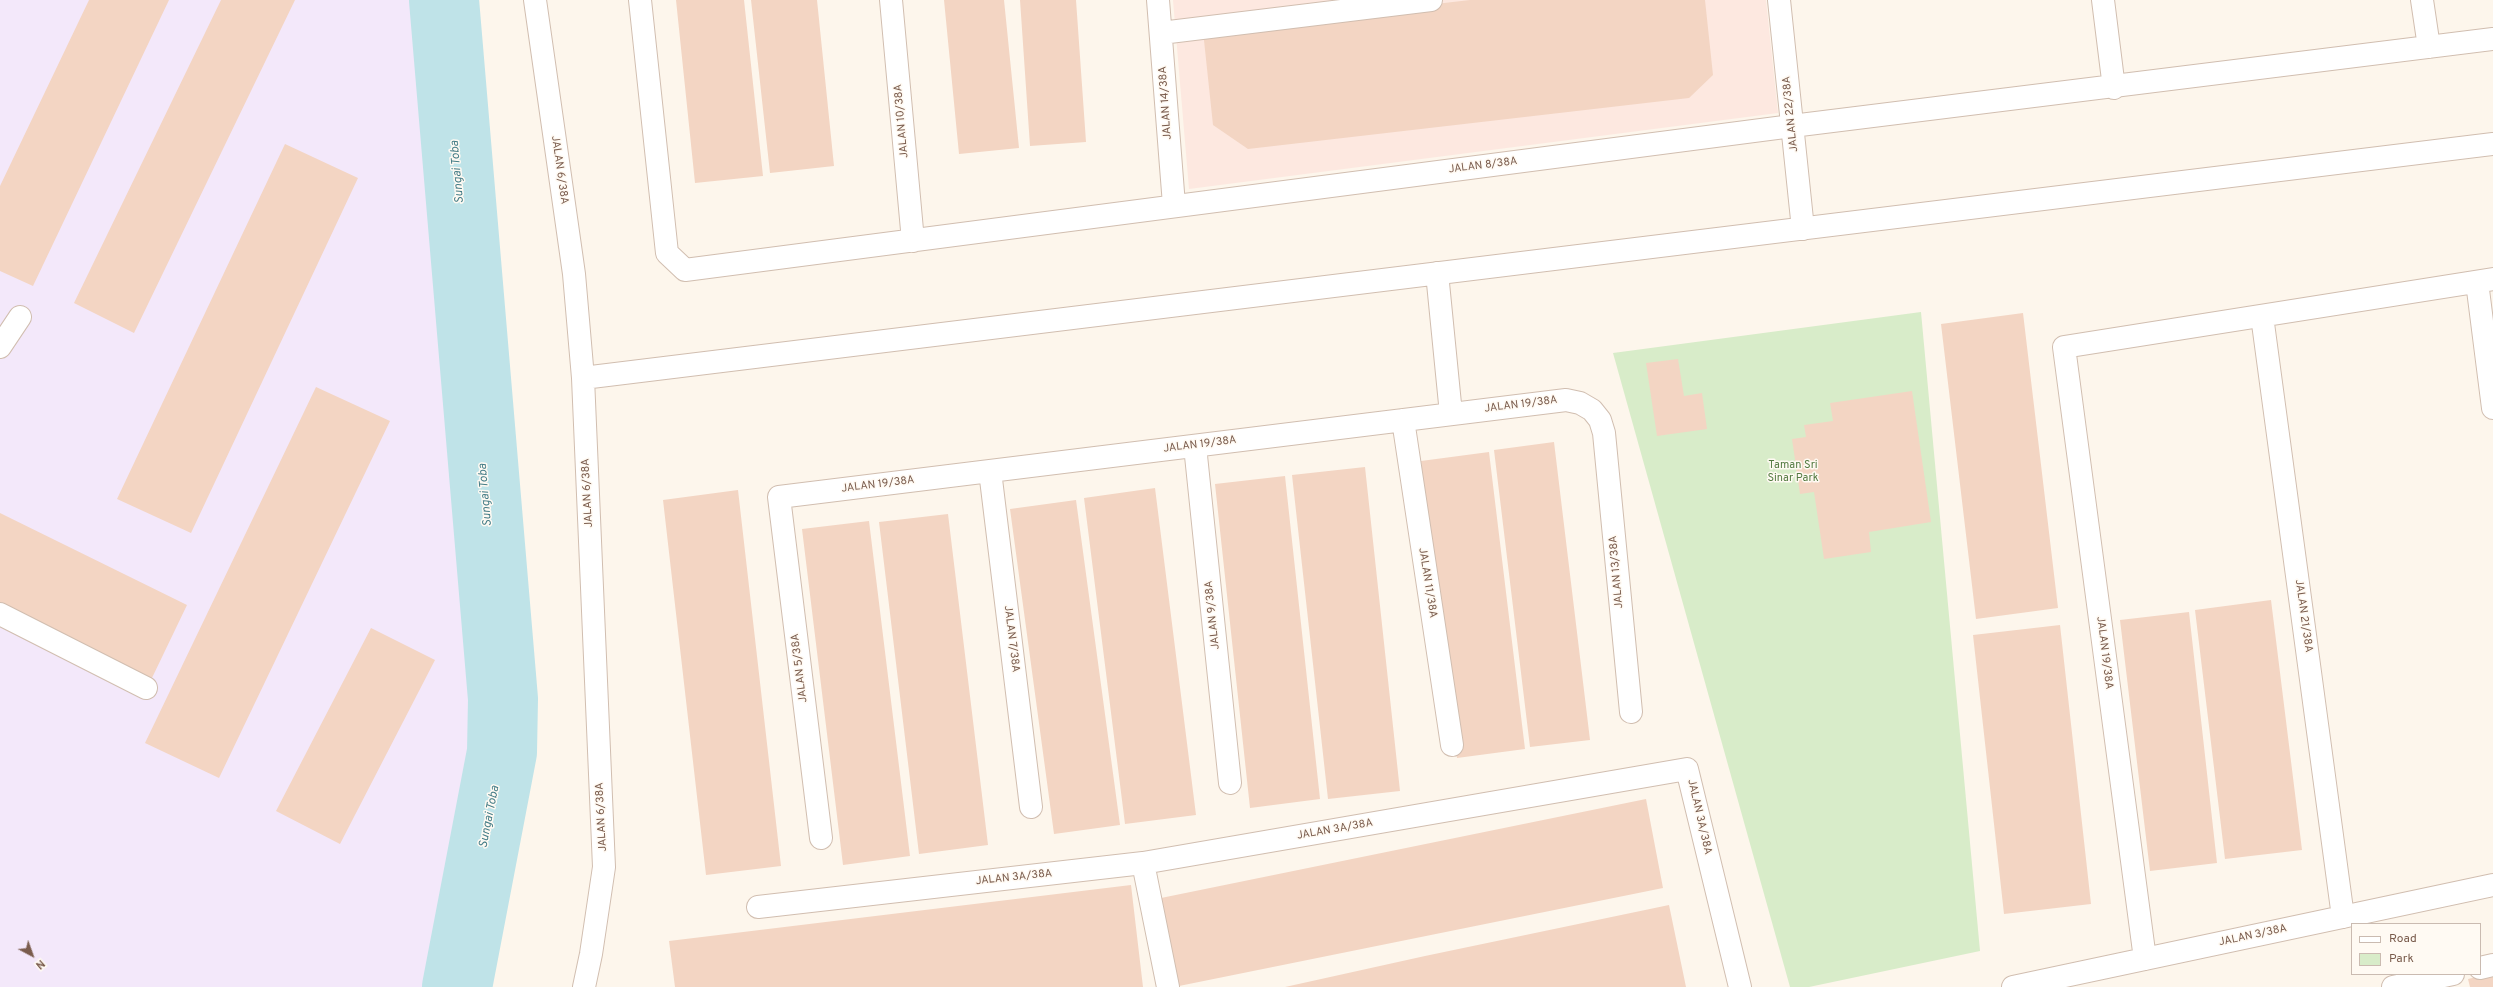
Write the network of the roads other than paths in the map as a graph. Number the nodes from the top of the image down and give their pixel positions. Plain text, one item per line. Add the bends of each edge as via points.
1 (535, 0) edge
2 (640, 0) edge
3 (891, 0) edge
4 (1158, 0) edge
5 (1430, 0) edge
6 (1779, 0) edge
7 (2103, 0) edge
8 (2422, 0) edge
9 (1161, 33) junction
10 (2493, 39) edge
11 (2429, 47) junction
12 (2114, 88) junction
13 (1792, 126) junction
14 (2493, 144) edge
15 (1174, 205) junction
16 (1803, 229) junction
17 (913, 241) junction
18 (1438, 274) junction
19 (2485, 281) edge
20 (2262, 316) junction
21 (20, 317) dead end
22 (0, 347) edge
23 (583, 378) junction
24 (2493, 408) edge
25 (1451, 414) junction
26 (1402, 420) junction
27 (1604, 433) joint
28 (1195, 446) junction
29 (990, 471) junction
30 (779, 497) joint
31 (0, 614) edge
32 (146, 688) dead end
33 (1631, 712) dead end
34 (1452, 745) dead end
35 (1230, 783) dead end
36 (1031, 807) dead end
37 (821, 838) dead end
38 (1143, 863) junction
39 (2493, 885) edge
40 (758, 907) dead end
41 (2343, 917) junction
42 (2145, 959) junction
43 (2493, 965) edge
44 (2481, 968) edge
45 (2448, 975) edge
46 (584, 987) edge
47 (1168, 987) edge
48 (1740, 987) edge
49 (2013, 987) edge
50 (2394, 987) edge

1 - 23 street, JALAN 6/38A via 574,274
2 - 17 street, JALAN 8/38A via 667,253 673,261 685,270
3 - 17 street, JALAN 10/38A
4 - 9 street, JALAN 14/38A
5 - 9 street
6 - 13 street, JALAN 22/38A
7 - 12 street
8 - 11 street
9 - 15 street, JALAN 14/38A
10 - 11 street, JALAN 8/38A
11 - 12 street, JALAN 8/38A
12 - 13 street, JALAN 8/38A
13 - 15 street, JALAN 8/38A
13 - 16 street, JALAN 22/38A
14 - 16 street
15 - 17 street, JALAN 8/38A
16 - 18 street
18 - 23 street
18 - 25 street
19 - 20 street
19 - 24 street
20 - 41 street, JALAN 21/38A
20 - 42 street, JALAN 19/38A via 2064,347
21 - 22 street
23 - 46 street, JALAN 6/38A via 604,867
25 - 26 street, JALAN 19/38A
25 - 27 street, JALAN 19/38A via 1566,400 1580,403 1592,410 1600,420
26 - 28 street, JALAN 19/38A
26 - 34 street, JALAN 11/38A
27 - 33 street, JALAN 13/38A
28 - 29 street, JALAN 19/38A
28 - 35 street, JALAN 9/38A
29 - 30 street, JALAN 19/38A
29 - 36 street, JALAN 7/38A
30 - 37 street, JALAN 5/38A
31 - 32 street
38 - 40 street, JALAN 3A/38A
38 - 47 street
38 - 48 street, JALAN 3A/38A via 1687,769
39 - 41 street, JALAN 3/38A
41 - 42 street, JALAN 3/38A
42 - 49 street, JALAN 3/38A
43 - 44 street
45 - 50 street

